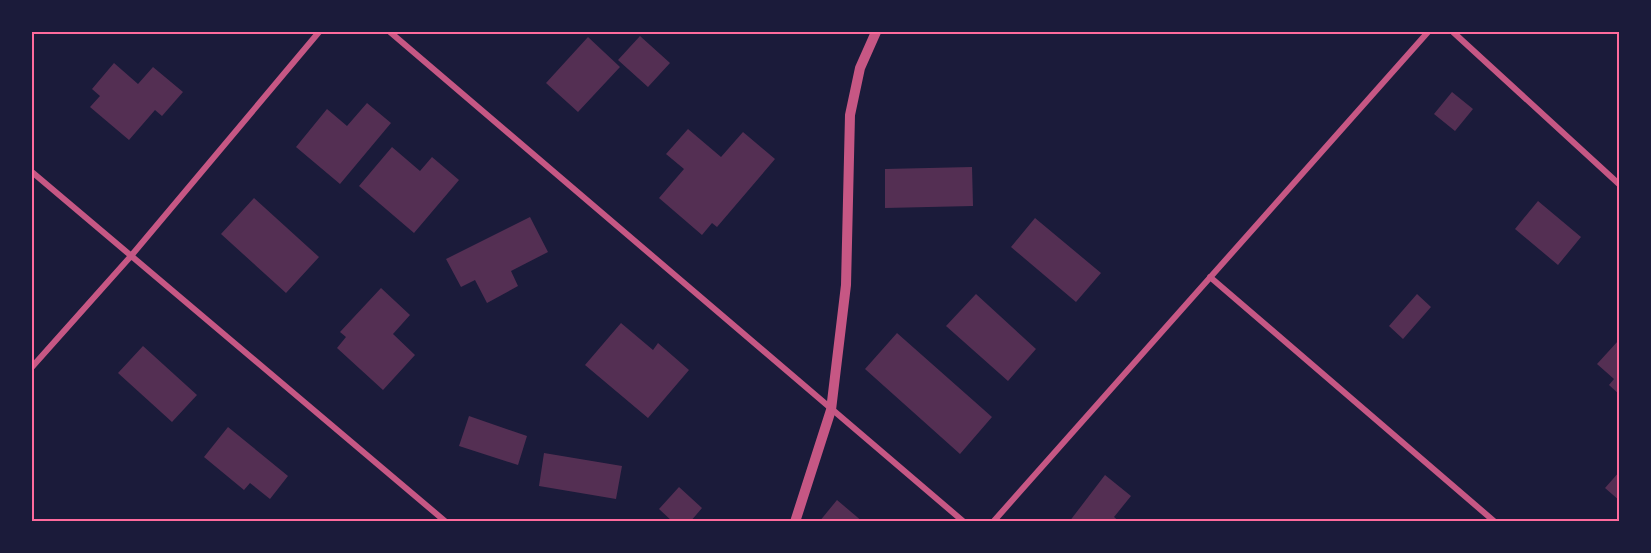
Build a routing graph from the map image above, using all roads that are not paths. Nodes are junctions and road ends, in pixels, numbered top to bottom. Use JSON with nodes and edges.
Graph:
{"nodes":[{"id":1,"x":319,"y":32,"type":"edge"},
{"id":2,"x":390,"y":32,"type":"edge"},
{"id":3,"x":876,"y":32,"type":"edge"},
{"id":4,"x":1428,"y":32,"type":"edge"},
{"id":5,"x":1453,"y":32,"type":"edge"},
{"id":6,"x":32,"y":172,"type":"edge"},
{"id":7,"x":1620,"y":185,"type":"edge"},
{"id":8,"x":131,"y":256,"type":"junction"},
{"id":9,"x":1210,"y":278,"type":"junction"},
{"id":10,"x":32,"y":367,"type":"edge"},
{"id":11,"x":831,"y":410,"type":"junction"},
{"id":12,"x":446,"y":522,"type":"edge"},
{"id":13,"x":795,"y":522,"type":"edge"},
{"id":14,"x":964,"y":522,"type":"edge"},
{"id":15,"x":993,"y":522,"type":"edge"},
{"id":16,"x":1495,"y":522,"type":"edge"}],
"edges":[{"from":1,"to":8,"type":"street"},
{"from":2,"to":11,"type":"street"},
{"from":3,"to":11,"type":"street"},
{"from":4,"to":9,"type":"street"},
{"from":5,"to":7,"type":"street"},
{"from":6,"to":8,"type":"street"},
{"from":8,"to":10,"type":"street"},
{"from":8,"to":12,"type":"street"},
{"from":9,"to":15,"type":"street"},
{"from":9,"to":16,"type":"street"},
{"from":11,"to":13,"type":"street"},
{"from":11,"to":14,"type":"street"}]}
